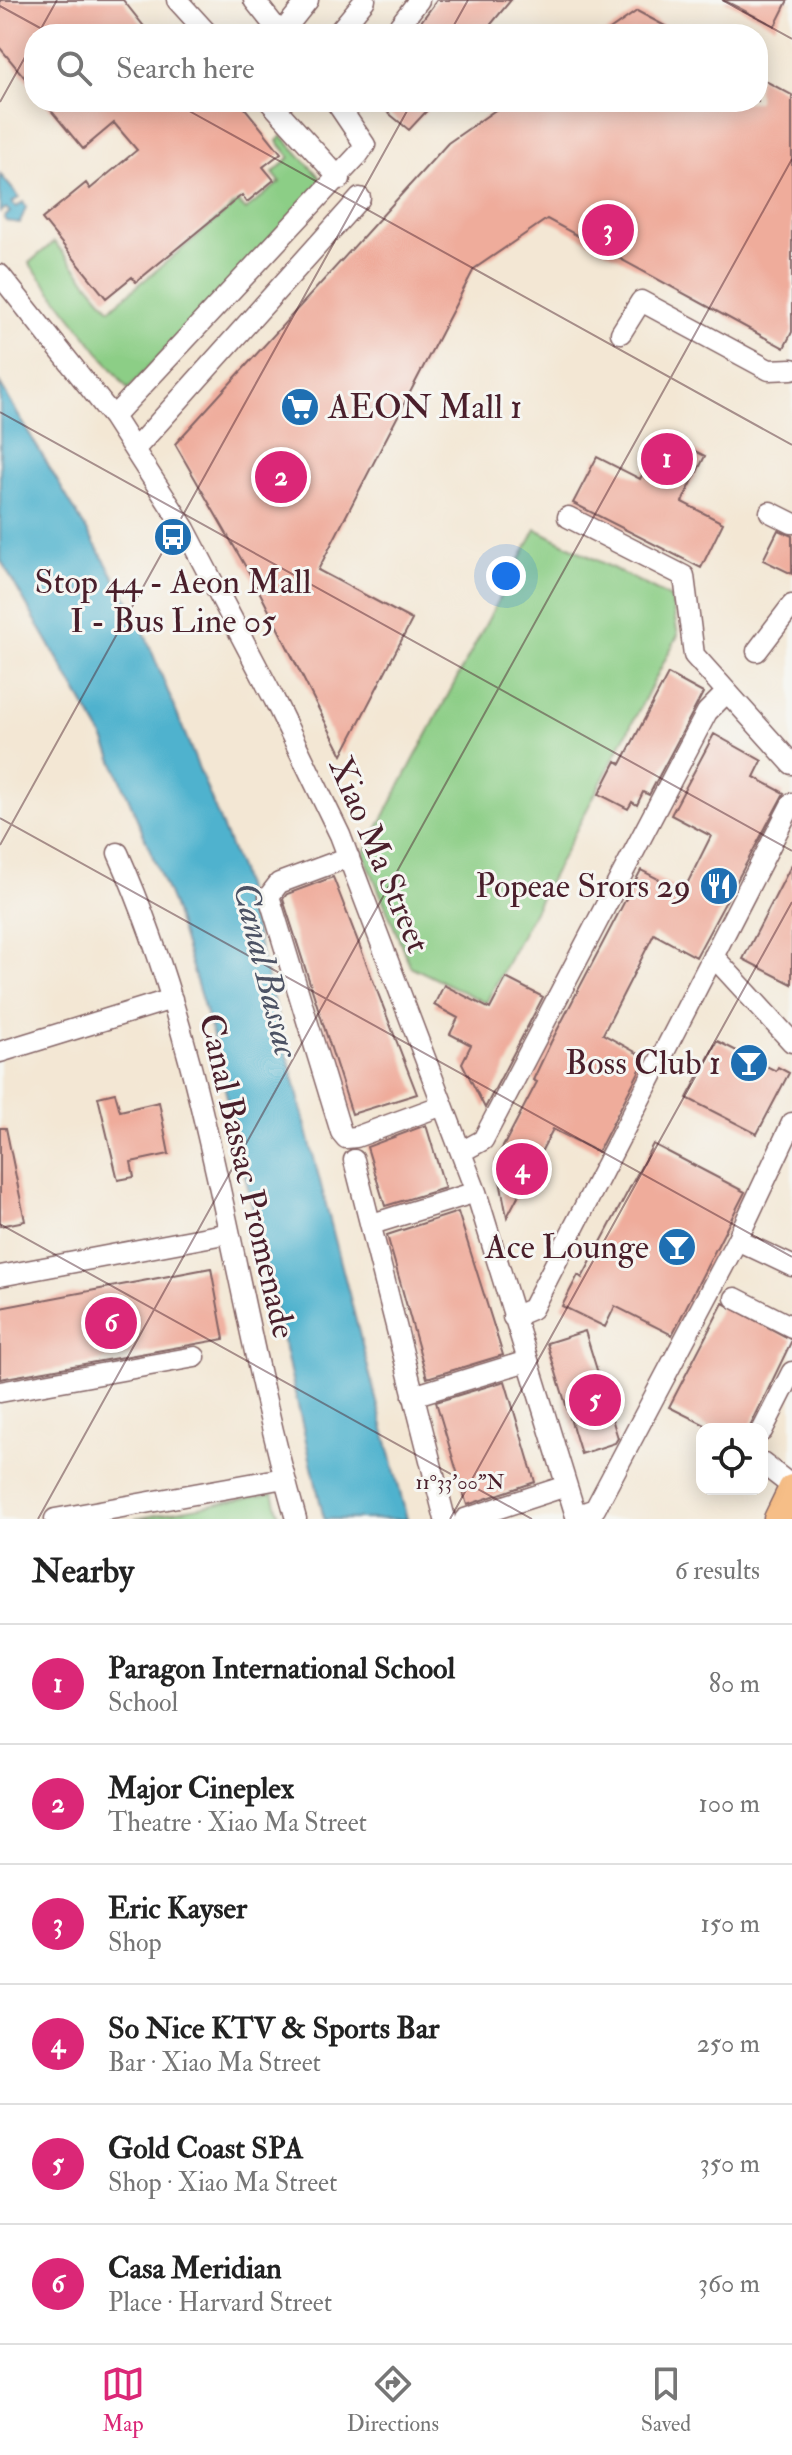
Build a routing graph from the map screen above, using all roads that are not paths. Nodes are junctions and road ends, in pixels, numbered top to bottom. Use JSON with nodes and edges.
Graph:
{"nodes":[{"id":1,"x":177,"y":0,"type":"edge"},
{"id":2,"x":254,"y":0,"type":"edge"},
{"id":3,"x":308,"y":0,"type":"edge"},
{"id":4,"x":365,"y":0,"type":"edge"},
{"id":5,"x":419,"y":0,"type":"edge"},
{"id":6,"x":199,"y":24,"type":"edge"},
{"id":7,"x":273,"y":24,"type":"edge"},
{"id":8,"x":289,"y":24,"type":"edge"},
{"id":9,"x":345,"y":24,"type":"edge"},
{"id":10,"x":401,"y":24,"type":"edge"},
{"id":11,"x":279,"y":112,"type":"edge"},
{"id":12,"x":344,"y":112,"type":"edge"},
{"id":13,"x":340,"y":179,"type":"junction"},
{"id":14,"x":360,"y":198,"type":"dead end"},
{"id":15,"x":0,"y":275,"type":"edge"},
{"id":16,"x":621,"y":333,"type":"dead end"},
{"id":17,"x":792,"y":369,"type":"edge"},
{"id":18,"x":113,"y":417,"type":"junction"},
{"id":19,"x":135,"y":449,"type":"junction"},
{"id":20,"x":770,"y":512,"type":"dead end"},
{"id":21,"x":568,"y":517,"type":"dead end"},
{"id":22,"x":792,"y":523,"type":"edge"},
{"id":23,"x":792,"y":605,"type":"edge"},
{"id":24,"x":757,"y":651,"type":"dead end"},
{"id":25,"x":726,"y":693,"type":"junction"},
{"id":26,"x":792,"y":764,"type":"edge"},
{"id":27,"x":792,"y":803,"type":"edge"},
{"id":28,"x":118,"y":853,"type":"dead end"},
{"id":29,"x":349,"y":857,"type":"junction"},
{"id":30,"x":713,"y":956,"type":"junction"},
{"id":31,"x":172,"y":999,"type":"junction"},
{"id":32,"x":792,"y":1042,"type":"edge"},
{"id":33,"x":0,"y":1052,"type":"edge"},
{"id":34,"x":443,"y":1105,"type":"junction"},
{"id":35,"x":792,"y":1123,"type":"edge"},
{"id":36,"x":461,"y":1152,"type":"junction"},
{"id":37,"x":354,"y":1160,"type":"dead end"},
{"id":38,"x":476,"y":1192,"type":"junction"},
{"id":39,"x":372,"y":1224,"type":"junction"},
{"id":40,"x":229,"y":1233,"type":"junction"},
{"id":41,"x":737,"y":1240,"type":"junction"},
{"id":42,"x":792,"y":1266,"type":"edge"},
{"id":43,"x":0,"y":1276,"type":"edge"},
{"id":44,"x":735,"y":1298,"type":"dead end"},
{"id":45,"x":513,"y":1317,"type":"junction"},
{"id":46,"x":792,"y":1327,"type":"edge"},
{"id":47,"x":195,"y":1357,"type":"dead end"},
{"id":48,"x":527,"y":1361,"type":"junction"},
{"id":49,"x":792,"y":1372,"type":"edge"},
{"id":50,"x":0,"y":1392,"type":"edge"},
{"id":51,"x":413,"y":1396,"type":"junction"},
{"id":52,"x":766,"y":1423,"type":"edge"},
{"id":53,"x":768,"y":1468,"type":"edge"},
{"id":54,"x":284,"y":1478,"type":"junction"},
{"id":55,"x":566,"y":1486,"type":"junction"},
{"id":56,"x":792,"y":1487,"type":"edge"},
{"id":57,"x":576,"y":1517,"type":"edge"},
{"id":58,"x":55,"y":1519,"type":"edge"},
{"id":59,"x":296,"y":1519,"type":"edge"},
{"id":60,"x":445,"y":1519,"type":"edge"},
{"id":61,"x":465,"y":1519,"type":"edge"},
{"id":62,"x":777,"y":1519,"type":"edge"}],
"edges":[{"from":1,"to":6,"type":"street"},
{"from":2,"to":7,"type":"street"},
{"from":3,"to":8,"type":"street"},
{"from":4,"to":9,"type":"street"},
{"from":5,"to":10,"type":"street"},
{"from":11,"to":13,"type":"street"},
{"from":12,"to":13,"type":"street"},
{"from":13,"to":18,"type":"street"},
{"from":14,"to":19,"type":"street"},
{"from":15,"to":18,"type":"street","name":"Xiao Ma Street"},
{"from":16,"to":17,"type":"street"},
{"from":18,"to":19,"type":"street","name":"Xiao Ma Street"},
{"from":19,"to":29,"type":"street","name":"Xiao Ma Street"},
{"from":20,"to":22,"type":"street"},
{"from":21,"to":25,"type":"street"},
{"from":23,"to":24,"type":"street"},
{"from":25,"to":26,"type":"street"},
{"from":25,"to":36,"type":"street"},
{"from":27,"to":30,"type":"street"},
{"from":28,"to":31,"type":"street","name":"Canal Bassac Promenade"},
{"from":29,"to":34,"type":"street","name":"Xiao Ma Street"},
{"from":29,"to":34,"type":"street"},
{"from":30,"to":32,"type":"street"},
{"from":30,"to":45,"type":"street"},
{"from":31,"to":33,"type":"street"},
{"from":31,"to":40,"type":"street","name":"Canal Bassac Promenade"},
{"from":34,"to":36,"type":"street","name":"Xiao Ma Street"},
{"from":35,"to":41,"type":"street"},
{"from":36,"to":38,"type":"street","name":"Xiao Ma Street"},
{"from":37,"to":39,"type":"street"},
{"from":38,"to":39,"type":"street"},
{"from":38,"to":45,"type":"street","name":"Xiao Ma Street"},
{"from":39,"to":51,"type":"street"},
{"from":40,"to":43,"type":"street"},
{"from":40,"to":54,"type":"street","name":"Canal Bassac Promenade"},
{"from":41,"to":42,"type":"street"},
{"from":41,"to":57,"type":"street"},
{"from":44,"to":46,"type":"street"},
{"from":45,"to":48,"type":"street","name":"Xiao Ma Street"},
{"from":47,"to":50,"type":"street"},
{"from":48,"to":51,"type":"street"},
{"from":48,"to":55,"type":"street","name":"Xiao Ma Street"},
{"from":49,"to":52,"type":"street"},
{"from":51,"to":60,"type":"street"},
{"from":53,"to":56,"type":"street"},
{"from":54,"to":58,"type":"street"},
{"from":54,"to":59,"type":"street","name":"Canal Bassac Promenade"},
{"from":55,"to":57,"type":"street","name":"Xiao Ma Street"},
{"from":55,"to":61,"type":"street"},
{"from":56,"to":62,"type":"main road"}]}
